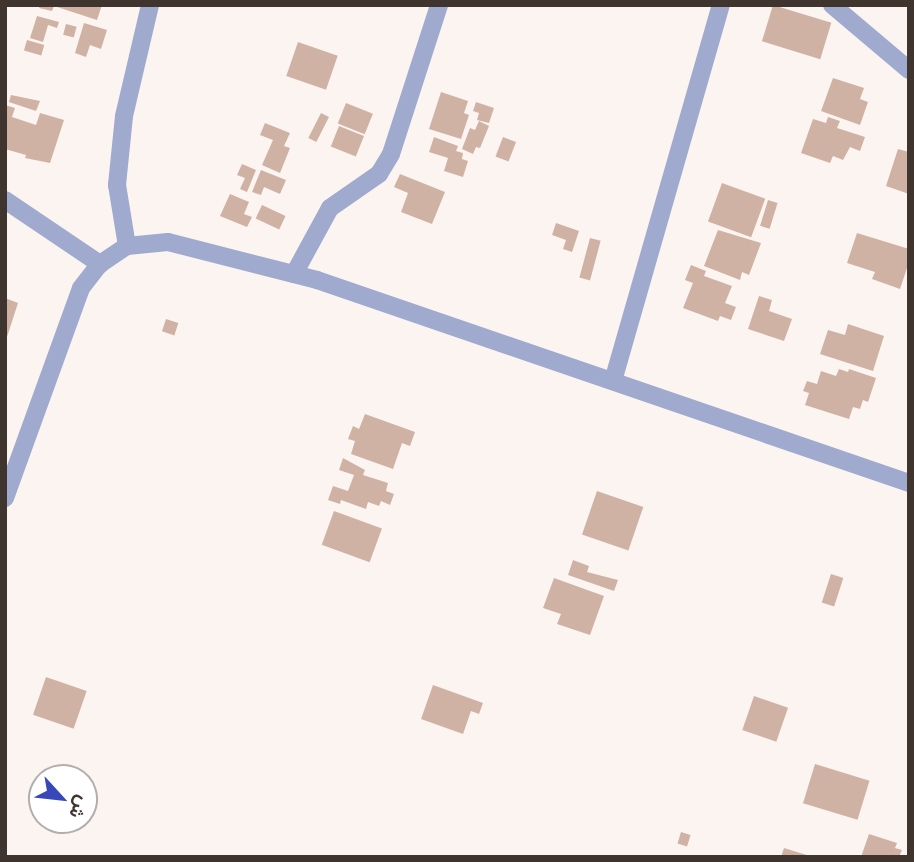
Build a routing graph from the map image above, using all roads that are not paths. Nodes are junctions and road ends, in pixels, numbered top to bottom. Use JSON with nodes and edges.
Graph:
{"nodes":[{"id":1,"x":150,"y":5,"type":"edge"},
{"id":2,"x":439,"y":5,"type":"edge"},
{"id":3,"x":721,"y":5,"type":"edge"},
{"id":4,"x":832,"y":5,"type":"edge"},
{"id":5,"x":909,"y":70,"type":"edge"},
{"id":6,"x":5,"y":200,"type":"edge"},
{"id":7,"x":127,"y":246,"type":"junction"},
{"id":8,"x":100,"y":264,"type":"junction"},
{"id":9,"x":294,"y":274,"type":"junction"},
{"id":10,"x":613,"y":381,"type":"junction"},
{"id":11,"x":908,"y":482,"type":"edge"},
{"id":12,"x":5,"y":498,"type":"edge"}],
"edges":[{"from":1,"to":7,"type":"street"},
{"from":2,"to":9,"type":"street"},
{"from":3,"to":10,"type":"street"},
{"from":4,"to":5,"type":"street"},
{"from":6,"to":8,"type":"street"},
{"from":7,"to":8,"type":"street"},
{"from":7,"to":9,"type":"street"},
{"from":8,"to":12,"type":"street"},
{"from":9,"to":10,"type":"street"},
{"from":10,"to":11,"type":"street"}]}
